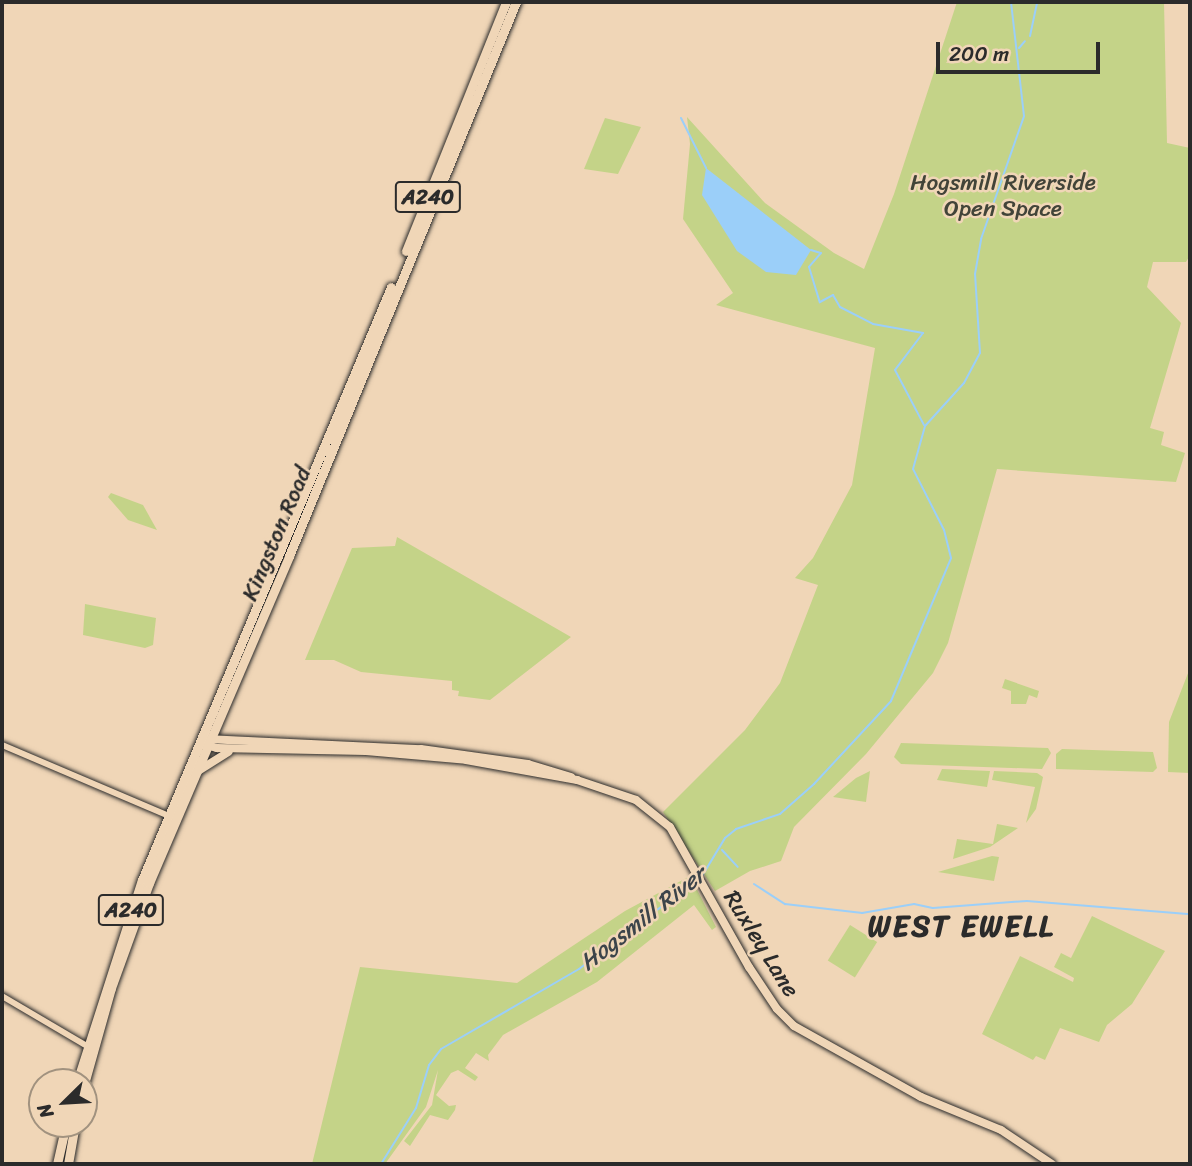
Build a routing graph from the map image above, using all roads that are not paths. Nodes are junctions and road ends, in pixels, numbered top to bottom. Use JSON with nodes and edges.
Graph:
{"nodes":[{"id":1,"x":506,"y":2,"type":"edge"},
{"id":2,"x":516,"y":2,"type":"edge"},
{"id":3,"x":203,"y":741,"type":"junction"},
{"id":4,"x":2,"y":746,"type":"edge"},
{"id":5,"x":238,"y":749,"type":"junction"},
{"id":6,"x":194,"y":774,"type":"junction"},
{"id":7,"x":576,"y":780,"type":"junction"},
{"id":8,"x":169,"y":816,"type":"junction"},
{"id":9,"x":2,"y":996,"type":"edge"},
{"id":10,"x":87,"y":1046,"type":"junction"},
{"id":11,"x":81,"y":1068,"type":"edge"},
{"id":12,"x":89,"y":1068,"type":"edge"},
{"id":13,"x":63,"y":1138,"type":"edge"},
{"id":14,"x":73,"y":1138,"type":"edge"},
{"id":15,"x":57,"y":1164,"type":"edge"},
{"id":16,"x":68,"y":1164,"type":"edge"},
{"id":17,"x":1052,"y":1164,"type":"edge"}],
"edges":[{"from":1,"to":3,"type":"highway","name":"Kingston Road","number":"A240"},
{"from":2,"to":3,"type":"highway","name":"Kingston Road","number":"A240"},
{"from":3,"to":5,"type":"main road","name":"Ruxley Lane"},
{"from":3,"to":6,"type":"highway","name":"Kingston Road","number":"A240"},
{"from":3,"to":7,"type":"main road","name":"Ruxley Lane"},
{"from":3,"to":8,"type":"highway","name":"Kingston Road","number":"A240"},
{"from":4,"to":8,"type":"street"},
{"from":5,"to":6,"type":"main road"},
{"from":5,"to":7,"type":"main road","name":"Ruxley Lane"},
{"from":6,"to":12,"type":"highway","name":"Kingston Road","number":"A240"},
{"from":7,"to":17,"type":"main road","name":"Ruxley Lane"},
{"from":8,"to":10,"type":"highway","name":"Kingston Road","number":"A240"},
{"from":9,"to":10,"type":"street"},
{"from":10,"to":11,"type":"highway","name":"Kingston Road","number":"A240"},
{"from":13,"to":15,"type":"highway"},
{"from":14,"to":16,"type":"highway"}]}
